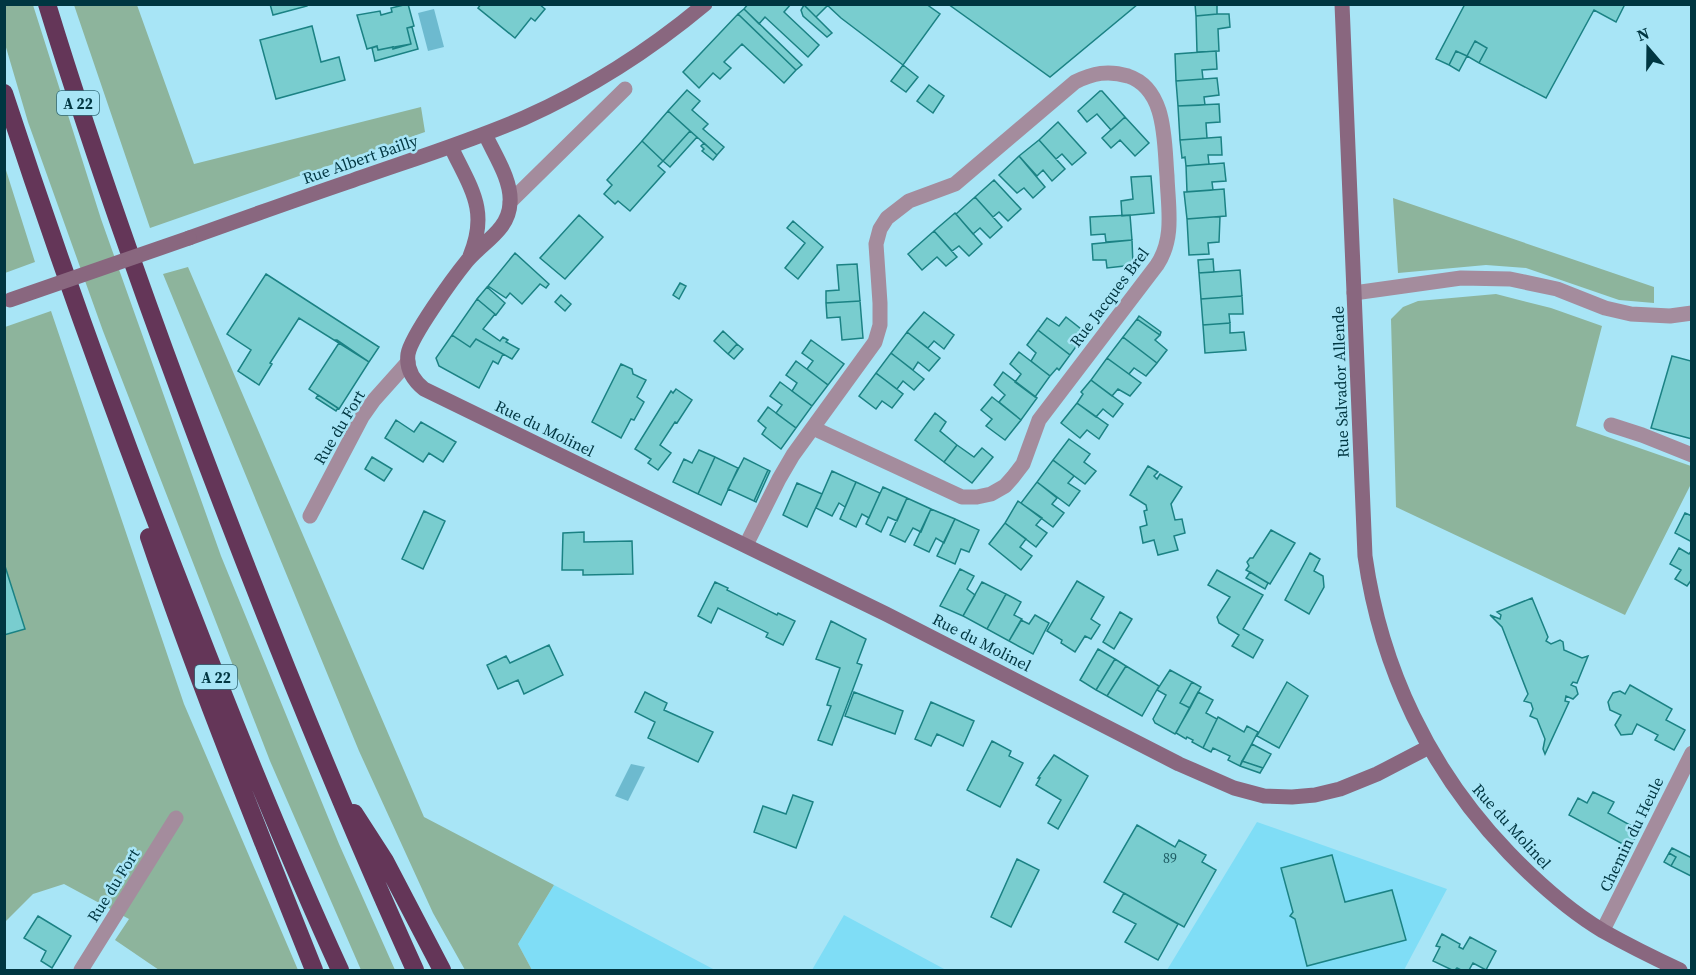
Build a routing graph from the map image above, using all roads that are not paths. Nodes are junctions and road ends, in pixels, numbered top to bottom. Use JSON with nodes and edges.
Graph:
{"nodes":[{"id":1,"x":47,"y":4,"type":"edge"},
{"id":2,"x":705,"y":4,"type":"edge"},
{"id":3,"x":1342,"y":4,"type":"edge"},
{"id":4,"x":625,"y":89,"type":"dead end"},
{"id":5,"x":4,"y":93,"type":"edge"},
{"id":6,"x":485,"y":134,"type":"junction"},
{"id":7,"x":452,"y":147,"type":"junction"},
{"id":8,"x":510,"y":201,"type":"junction"},
{"id":9,"x":469,"y":259,"type":"junction"},
{"id":10,"x":1354,"y":292,"type":"junction"},
{"id":11,"x":7,"y":301,"type":"edge"},
{"id":12,"x":1692,"y":313,"type":"edge"},
{"id":13,"x":408,"y":362,"type":"junction"},
{"id":14,"x":103,"y":380,"type":"junction"},
{"id":15,"x":1611,"y":425,"type":"dead end"},
{"id":16,"x":813,"y":428,"type":"junction"},
{"id":17,"x":1692,"y":455,"type":"edge"},
{"id":18,"x":310,"y":516,"type":"dead end"},
{"id":19,"x":746,"y":545,"type":"junction"},
{"id":20,"x":1429,"y":747,"type":"junction"},
{"id":21,"x":1692,"y":753,"type":"edge"},
{"id":22,"x":332,"y":783,"type":"junction"},
{"id":23,"x":176,"y":818,"type":"dead end"},
{"id":24,"x":1603,"y":930,"type":"junction"},
{"id":25,"x":81,"y":970,"type":"edge"},
{"id":26,"x":314,"y":970,"type":"edge"},
{"id":27,"x":340,"y":970,"type":"edge"},
{"id":28,"x":415,"y":970,"type":"edge"},
{"id":29,"x":442,"y":970,"type":"edge"},
{"id":30,"x":1680,"y":970,"type":"edge"}],
"edges":[{"from":1,"to":22,"type":"highway","number":"A 22"},
{"from":2,"to":6,"type":"main road","name":"Rue Albert Bailly"},
{"from":3,"to":10,"type":"main road","name":"Rue Salvador Allende"},
{"from":4,"to":8,"type":"street"},
{"from":5,"to":14,"type":"highway","number":"A 22"},
{"from":6,"to":7,"type":"main road","name":"Rue Albert Bailly"},
{"from":6,"to":8,"type":"main road"},
{"from":7,"to":9,"type":"main road"},
{"from":7,"to":11,"type":"main road","name":"Rue Albert Bailly","bridge":true},
{"from":8,"to":9,"type":"main road"},
{"from":9,"to":13,"type":"main road"},
{"from":10,"to":12,"type":"street"},
{"from":10,"to":20,"type":"main road","name":"Rue Salvador Allende"},
{"from":13,"to":18,"type":"street","name":"Rue du Fort"},
{"from":13,"to":19,"type":"main road","name":"Rue du Molinel"},
{"from":14,"to":26,"type":"highway"},
{"from":14,"to":27,"type":"highway","number":"A 22"},
{"from":15,"to":17,"type":"street"},
{"from":16,"to":16,"type":"street","name":"Rue Jacques Brel"},
{"from":16,"to":19,"type":"street","name":"Rue Jacques Brel"},
{"from":19,"to":20,"type":"main road","name":"Rue du Molinel"},
{"from":20,"to":24,"type":"main road","name":"Rue du Molinel"},
{"from":21,"to":24,"type":"street","name":"Chemin du Heule"},
{"from":22,"to":28,"type":"highway","number":"A 22"},
{"from":22,"to":29,"type":"highway"},
{"from":23,"to":25,"type":"street","name":"Rue du Fort"},
{"from":24,"to":30,"type":"main road","name":"Rue du Molinel"}]}
